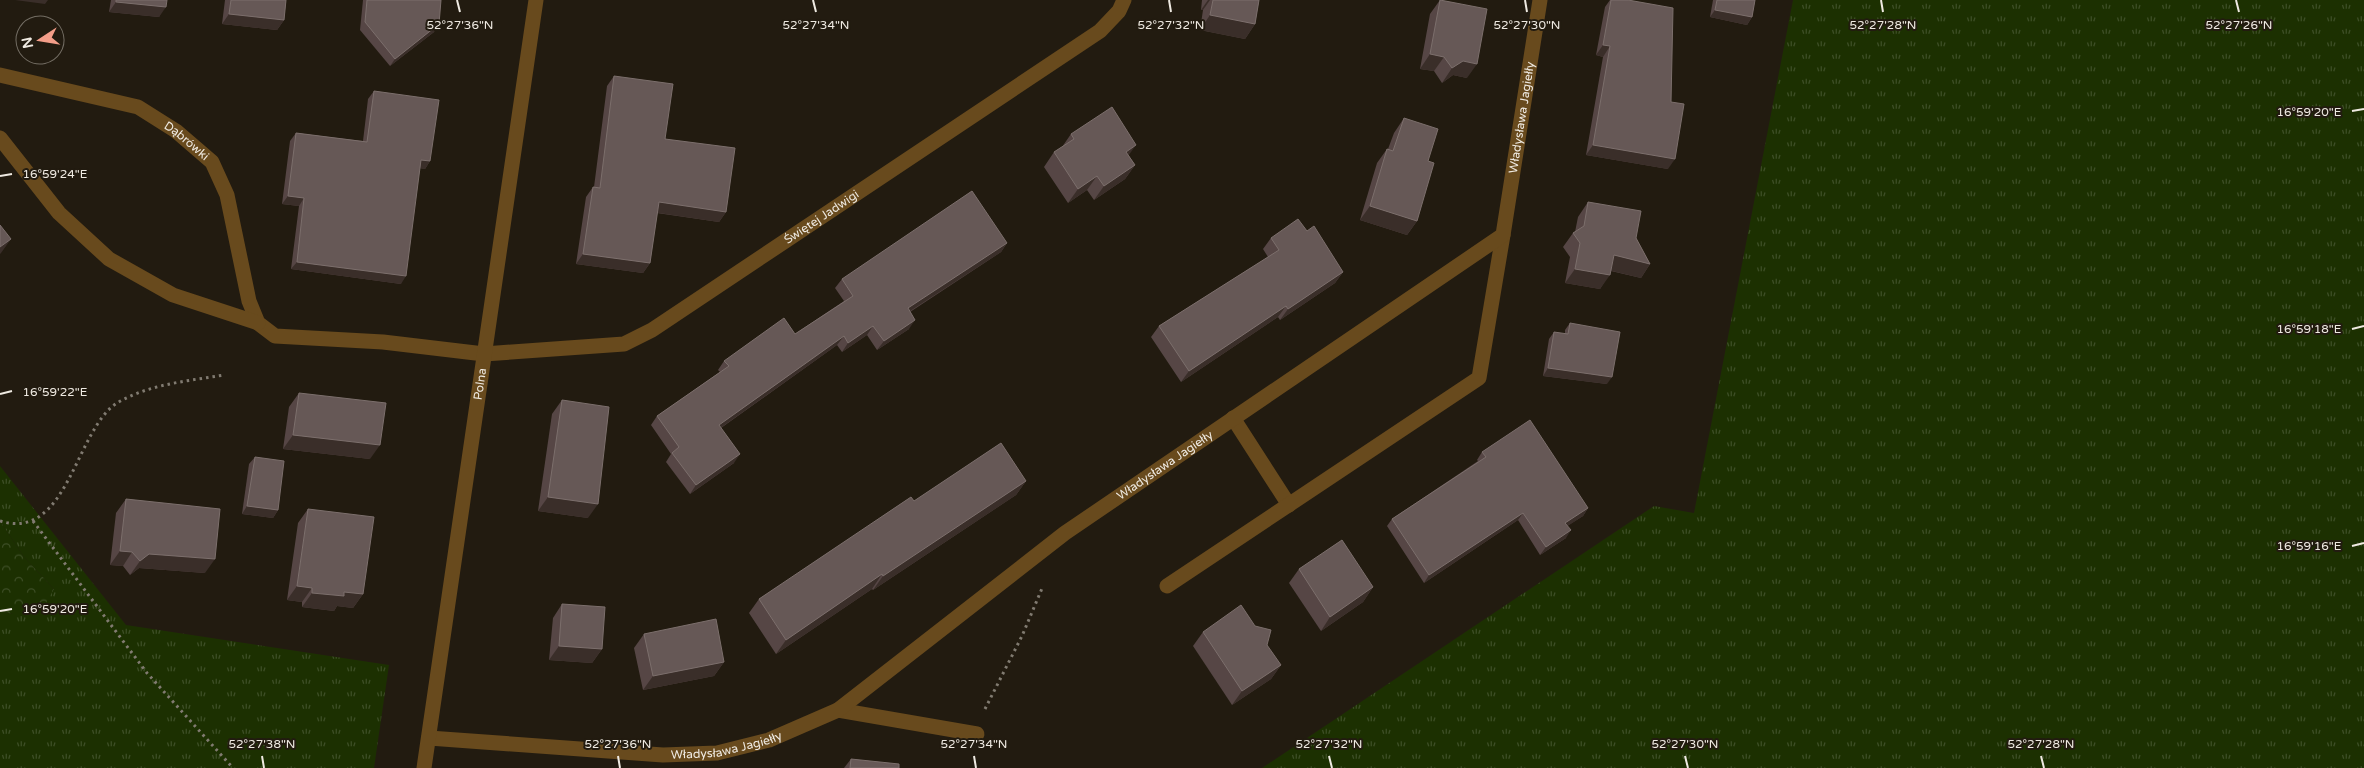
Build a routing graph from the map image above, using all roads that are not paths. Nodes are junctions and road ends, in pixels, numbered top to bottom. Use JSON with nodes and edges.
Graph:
{"nodes":[{"id":1,"x":536,"y":0,"type":"edge"},
{"id":2,"x":1124,"y":0,"type":"edge"},
{"id":3,"x":1540,"y":0,"type":"edge"},
{"id":4,"x":0,"y":74,"type":"edge"},
{"id":5,"x":0,"y":138,"type":"edge"},
{"id":6,"x":1503,"y":235,"type":"junction"},
{"id":7,"x":258,"y":323,"type":"junction"},
{"id":8,"x":484,"y":354,"type":"junction"},
{"id":9,"x":1233,"y":418,"type":"junction"},
{"id":10,"x":1290,"y":505,"type":"junction"},
{"id":11,"x":1167,"y":586,"type":"dead end"},
{"id":12,"x":838,"y":710,"type":"junction"},
{"id":13,"x":977,"y":734,"type":"road end"},
{"id":14,"x":429,"y":738,"type":"junction"},
{"id":15,"x":424,"y":768,"type":"edge"}],
"edges":[{"from":1,"to":8,"type":"street","name":"Polna"},
{"from":2,"to":8,"type":"street","name":"Świętej Jadwigi"},
{"from":3,"to":6,"type":"street","name":"Władysława Jagiełły"},
{"from":4,"to":7,"type":"street","name":"Dąbrówki"},
{"from":5,"to":7,"type":"street"},
{"from":6,"to":9,"type":"street","name":"Władysława Jagiełły"},
{"from":6,"to":10,"type":"street","name":"Władysława Jagiełły"},
{"from":7,"to":8,"type":"street"},
{"from":8,"to":14,"type":"street","name":"Polna"},
{"from":9,"to":10,"type":"street"},
{"from":9,"to":12,"type":"street","name":"Władysława Jagiełły"},
{"from":10,"to":11,"type":"street","name":"Władysława Jagiełły"},
{"from":12,"to":13,"type":"street"},
{"from":12,"to":14,"type":"street","name":"Władysława Jagiełły"},
{"from":14,"to":15,"type":"street","name":"Polna"}]}
